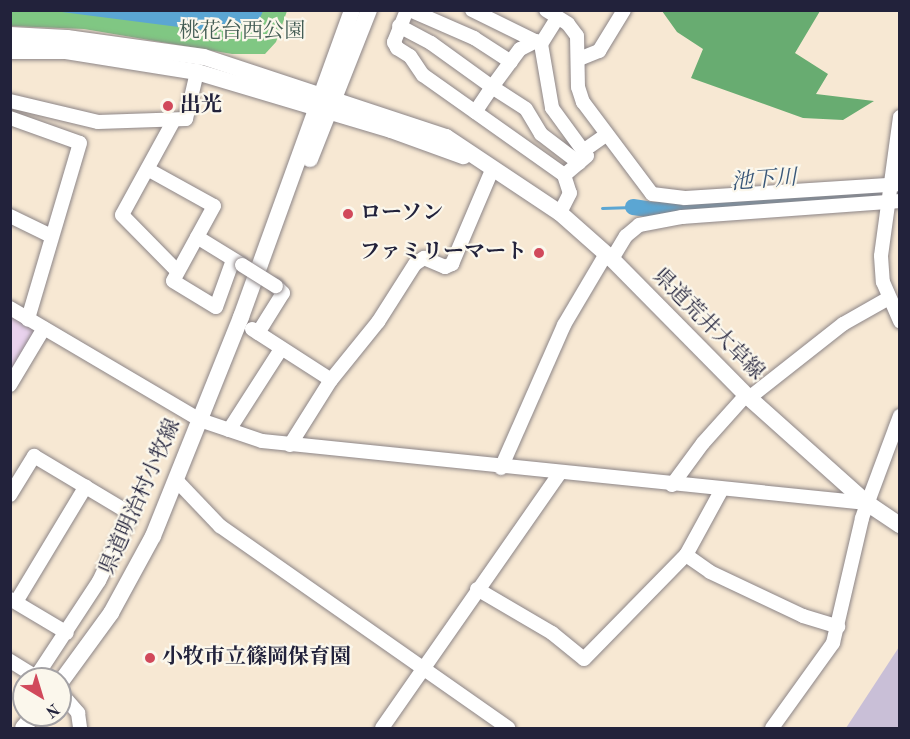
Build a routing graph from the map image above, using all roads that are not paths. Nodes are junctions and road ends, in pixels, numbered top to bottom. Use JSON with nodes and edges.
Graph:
{"nodes":[{"id":1,"x":352,"y":10,"type":"edge"},
{"id":2,"x":369,"y":10,"type":"edge"},
{"id":3,"x":409,"y":10,"type":"edge"},
{"id":4,"x":472,"y":10,"type":"edge"},
{"id":5,"x":624,"y":10,"type":"edge"},
{"id":6,"x":552,"y":14,"type":"edge"},
{"id":7,"x":399,"y":26,"type":"junction"},
{"id":8,"x":10,"y":35,"type":"edge"},
{"id":9,"x":538,"y":42,"type":"junction"},
{"id":10,"x":10,"y":51,"type":"edge"},
{"id":11,"x":579,"y":59,"type":"junction"},
{"id":12,"x":511,"y":62,"type":"junction"},
{"id":13,"x":198,"y":72,"type":"junction"},
{"id":14,"x":492,"y":87,"type":"junction"},
{"id":15,"x":327,"y":103,"type":"junction"},
{"id":16,"x":12,"y":108,"type":"edge"},
{"id":17,"x":474,"y":112,"type":"junction"},
{"id":18,"x":900,"y":117,"type":"edge"},
{"id":19,"x":174,"y":120,"type":"junction"},
{"id":20,"x":607,"y":134,"type":"junction"},
{"id":21,"x":581,"y":157,"type":"junction"},
{"id":22,"x":488,"y":165,"type":"junction"},
{"id":23,"x":148,"y":170,"type":"junction"},
{"id":24,"x":564,"y":175,"type":"junction"},
{"id":25,"x":895,"y":184,"type":"edge"},
{"id":26,"x":895,"y":202,"type":"edge"},
{"id":27,"x":560,"y":213,"type":"junction"},
{"id":28,"x":10,"y":216,"type":"edge"},
{"id":29,"x":51,"y":236,"type":"junction"},
{"id":30,"x":197,"y":237,"type":"junction"},
{"id":31,"x":609,"y":256,"type":"junction"},
{"id":32,"x":238,"y":262,"type":"junction"},
{"id":33,"x":177,"y":271,"type":"junction"},
{"id":34,"x":887,"y":299,"type":"junction"},
{"id":35,"x":10,"y":308,"type":"edge"},
{"id":36,"x":28,"y":319,"type":"junction"},
{"id":37,"x":900,"y":321,"type":"edge"},
{"id":38,"x":250,"y":326,"type":"junction"},
{"id":39,"x":44,"y":328,"type":"junction"},
{"id":40,"x":281,"y":349,"type":"junction"},
{"id":41,"x":331,"y":380,"type":"junction"},
{"id":42,"x":10,"y":385,"type":"edge"},
{"id":43,"x":747,"y":396,"type":"junction"},
{"id":44,"x":900,"y":416,"type":"edge"},
{"id":45,"x":200,"y":420,"type":"junction"},
{"id":46,"x":229,"y":430,"type":"junction"},
{"id":47,"x":290,"y":445,"type":"junction"},
{"id":48,"x":501,"y":468,"type":"junction"},
{"id":49,"x":559,"y":474,"type":"junction"},
{"id":50,"x":176,"y":480,"type":"junction"},
{"id":51,"x":672,"y":485,"type":"junction"},
{"id":52,"x":86,"y":486,"type":"junction"},
{"id":53,"x":721,"y":491,"type":"junction"},
{"id":54,"x":10,"y":495,"type":"edge"},
{"id":55,"x":867,"y":504,"type":"junction"},
{"id":56,"x":900,"y":525,"type":"edge"},
{"id":57,"x":686,"y":555,"type":"junction"},
{"id":58,"x":477,"y":589,"type":"junction"},
{"id":59,"x":13,"y":601,"type":"edge"},
{"id":60,"x":838,"y":627,"type":"junction"},
{"id":61,"x":67,"y":633,"type":"junction"},
{"id":62,"x":10,"y":662,"type":"edge"},
{"id":63,"x":71,"y":667,"type":"edge"},
{"id":64,"x":423,"y":668,"type":"junction"},
{"id":65,"x":72,"y":706,"type":"edge"},
{"id":66,"x":80,"y":729,"type":"edge"},
{"id":67,"x":382,"y":729,"type":"edge"},
{"id":68,"x":508,"y":729,"type":"edge"},
{"id":69,"x":772,"y":729,"type":"edge"}],
"edges":[{"from":1,"to":15,"type":"main road","name":"県道明治村小牧線"},
{"from":2,"to":15,"type":"main road","name":"県道明治村小牧線"},
{"from":3,"to":7,"type":"street"},
{"from":3,"to":12,"type":"street"},
{"from":4,"to":9,"type":"street"},
{"from":5,"to":11,"type":"street"},
{"from":6,"to":9,"type":"street"},
{"from":6,"to":11,"type":"street"},
{"from":7,"to":14,"type":"street"},
{"from":7,"to":17,"type":"street"},
{"from":8,"to":15,"type":"main road","name":"県道荒井大草線"},
{"from":9,"to":12,"type":"street"},
{"from":9,"to":21,"type":"street"},
{"from":10,"to":13,"type":"main road","name":"県道荒井大草線"},
{"from":11,"to":20,"type":"street"},
{"from":12,"to":14,"type":"street"},
{"from":13,"to":15,"type":"main road","name":"県道荒井大草線"},
{"from":13,"to":19,"type":"street"},
{"from":14,"to":17,"type":"street"},
{"from":14,"to":21,"type":"street"},
{"from":15,"to":22,"type":"main road","name":"県道荒井大草線"},
{"from":15,"to":38,"type":"main road","name":"県道明治村小牧線"},
{"from":16,"to":19,"type":"street"},
{"from":16,"to":29,"type":"street"},
{"from":17,"to":24,"type":"street"},
{"from":18,"to":25,"type":"street"},
{"from":19,"to":23,"type":"street"},
{"from":20,"to":21,"type":"street"},
{"from":20,"to":25,"type":"street"},
{"from":21,"to":24,"type":"street"},
{"from":22,"to":27,"type":"main road","name":"県道荒井大草線"},
{"from":22,"to":41,"type":"street"},
{"from":23,"to":30,"type":"street"},
{"from":23,"to":33,"type":"street"},
{"from":24,"to":27,"type":"street"},
{"from":25,"to":26,"type":"street"},
{"from":26,"to":31,"type":"street"},
{"from":26,"to":34,"type":"street"},
{"from":27,"to":31,"type":"main road","name":"県道荒井大草線"},
{"from":28,"to":29,"type":"street"},
{"from":29,"to":36,"type":"street"},
{"from":30,"to":32,"type":"street"},
{"from":30,"to":33,"type":"street"},
{"from":31,"to":43,"type":"main road","name":"県道荒井大草線"},
{"from":31,"to":48,"type":"street"},
{"from":32,"to":33,"type":"street"},
{"from":32,"to":38,"type":"street","bridge":true},
{"from":34,"to":37,"type":"street"},
{"from":34,"to":43,"type":"street"},
{"from":35,"to":36,"type":"street"},
{"from":36,"to":39,"type":"street"},
{"from":38,"to":40,"type":"street"},
{"from":38,"to":45,"type":"main road","name":"県道明治村小牧線"},
{"from":39,"to":42,"type":"street"},
{"from":39,"to":45,"type":"street"},
{"from":40,"to":41,"type":"street"},
{"from":40,"to":46,"type":"street"},
{"from":41,"to":47,"type":"street"},
{"from":43,"to":51,"type":"street"},
{"from":43,"to":55,"type":"main road","name":"県道荒井大草線"},
{"from":44,"to":55,"type":"street"},
{"from":45,"to":46,"type":"street"},
{"from":45,"to":50,"type":"main road","name":"県道明治村小牧線"},
{"from":46,"to":47,"type":"street"},
{"from":47,"to":48,"type":"street"},
{"from":48,"to":49,"type":"street"},
{"from":49,"to":51,"type":"street"},
{"from":49,"to":58,"type":"street"},
{"from":50,"to":63,"type":"main road","name":"県道明治村小牧線"},
{"from":50,"to":64,"type":"street"},
{"from":51,"to":53,"type":"street"},
{"from":52,"to":54,"type":"street"},
{"from":52,"to":59,"type":"street"},
{"from":52,"to":61,"type":"street"},
{"from":53,"to":55,"type":"street"},
{"from":53,"to":57,"type":"street"},
{"from":55,"to":56,"type":"main road","name":"県道荒井大草線"},
{"from":55,"to":60,"type":"street"},
{"from":57,"to":58,"type":"street"},
{"from":57,"to":60,"type":"street"},
{"from":58,"to":64,"type":"street"},
{"from":59,"to":61,"type":"street"},
{"from":60,"to":69,"type":"street"},
{"from":61,"to":62,"type":"street"},
{"from":64,"to":67,"type":"street"},
{"from":64,"to":68,"type":"street"},
{"from":65,"to":66,"type":"street"}]}
